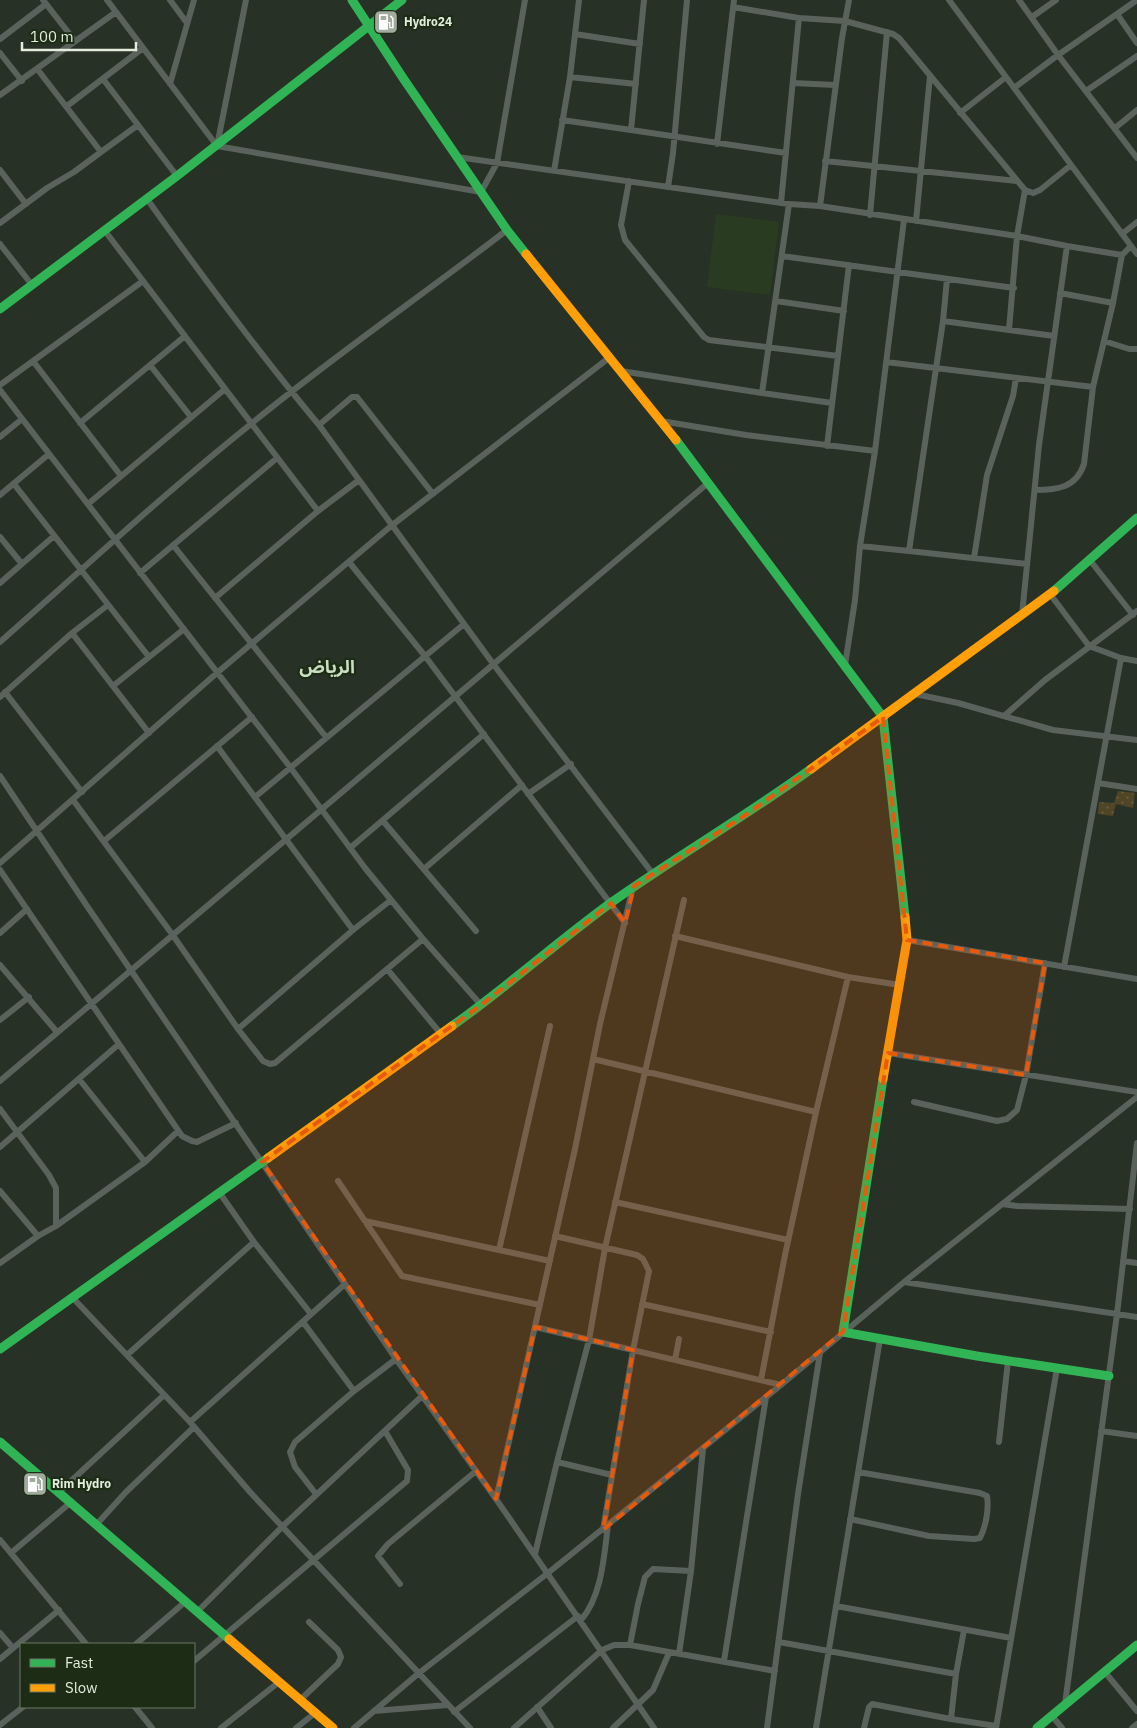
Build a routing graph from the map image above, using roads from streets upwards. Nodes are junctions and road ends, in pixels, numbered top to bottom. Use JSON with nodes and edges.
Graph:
{"nodes":[{"id":1,"x":107,"y":0,"type":"edge"},
{"id":2,"x":170,"y":0,"type":"edge"},
{"id":3,"x":194,"y":0,"type":"edge"},
{"id":4,"x":246,"y":0,"type":"edge"},
{"id":5,"x":352,"y":0,"type":"edge"},
{"id":6,"x":402,"y":0,"type":"edge"},
{"id":7,"x":525,"y":0,"type":"edge"},
{"id":8,"x":579,"y":0,"type":"edge"},
{"id":9,"x":644,"y":0,"type":"edge"},
{"id":10,"x":687,"y":0,"type":"edge"},
{"id":11,"x":849,"y":0,"type":"edge"},
{"id":12,"x":948,"y":0,"type":"edge"},
{"id":13,"x":1019,"y":0,"type":"edge"},
{"id":14,"x":1056,"y":0,"type":"edge"},
{"id":15,"x":1137,"y":0,"type":"edge"},
{"id":16,"x":45,"y":2,"type":"edge"},
{"id":17,"x":734,"y":4,"type":"edge"},
{"id":18,"x":116,"y":12,"type":"junction"},
{"id":19,"x":1117,"y":14,"type":"junction"},
{"id":20,"x":799,"y":18,"type":"junction"},
{"id":21,"x":1032,"y":18,"type":"junction"},
{"id":22,"x":844,"y":21,"type":"junction"},
{"id":23,"x":187,"y":23,"type":"junction"},
{"id":24,"x":369,"y":26,"type":"junction"},
{"id":25,"x":887,"y":32,"type":"junction"},
{"id":26,"x":575,"y":34,"type":"junction"},
{"id":27,"x":0,"y":39,"type":"edge"},
{"id":28,"x":75,"y":41,"type":"junction"},
{"id":29,"x":1137,"y":43,"type":"edge"},
{"id":30,"x":640,"y":44,"type":"junction"},
{"id":31,"x":143,"y":48,"type":"junction"},
{"id":32,"x":0,"y":53,"type":"edge"},
{"id":33,"x":1058,"y":55,"type":"junction"},
{"id":34,"x":1137,"y":56,"type":"edge"},
{"id":35,"x":38,"y":70,"type":"junction"},
{"id":36,"x":930,"y":76,"type":"junction"},
{"id":37,"x":570,"y":77,"type":"junction"},
{"id":38,"x":1006,"y":77,"type":"junction"},
{"id":39,"x":103,"y":79,"type":"junction"},
{"id":40,"x":22,"y":81,"type":"junction"},
{"id":41,"x":793,"y":83,"type":"junction"},
{"id":42,"x":170,"y":84,"type":"junction"},
{"id":43,"x":636,"y":84,"type":"junction"},
{"id":44,"x":835,"y":85,"type":"junction"},
{"id":45,"x":1014,"y":88,"type":"junction"},
{"id":46,"x":1086,"y":91,"type":"junction"},
{"id":47,"x":0,"y":95,"type":"edge"},
{"id":48,"x":67,"y":106,"type":"junction"},
{"id":49,"x":1137,"y":110,"type":"edge"},
{"id":50,"x":960,"y":114,"type":"junction"},
{"id":51,"x":562,"y":120,"type":"junction"},
{"id":52,"x":138,"y":125,"type":"junction"},
{"id":53,"x":1115,"y":128,"type":"junction"},
{"id":54,"x":631,"y":130,"type":"junction"},
{"id":55,"x":675,"y":138,"type":"junction"},
{"id":56,"x":718,"y":144,"type":"junction"},
{"id":57,"x":216,"y":146,"type":"junction"},
{"id":58,"x":101,"y":152,"type":"junction"},
{"id":59,"x":786,"y":153,"type":"junction"},
{"id":60,"x":457,"y":157,"type":"junction"},
{"id":61,"x":1137,"y":158,"type":"edge"},
{"id":62,"x":825,"y":161,"type":"junction"},
{"id":63,"x":497,"y":163,"type":"junction"},
{"id":64,"x":1071,"y":165,"type":"junction"},
{"id":65,"x":874,"y":166,"type":"junction"},
{"id":66,"x":0,"y":170,"type":"edge"},
{"id":67,"x":554,"y":171,"type":"junction"},
{"id":68,"x":921,"y":171,"type":"junction"},
{"id":69,"x":177,"y":176,"type":"junction"},
{"id":70,"x":629,"y":181,"type":"junction"},
{"id":71,"x":1017,"y":181,"type":"junction"},
{"id":72,"x":668,"y":187,"type":"junction"},
{"id":73,"x":1025,"y":190,"type":"junction"},
{"id":74,"x":481,"y":192,"type":"junction"},
{"id":75,"x":147,"y":198,"type":"junction"},
{"id":76,"x":781,"y":202,"type":"junction"},
{"id":77,"x":26,"y":204,"type":"junction"},
{"id":78,"x":790,"y":204,"type":"junction"},
{"id":79,"x":820,"y":206,"type":"junction"},
{"id":80,"x":870,"y":215,"type":"junction"},
{"id":81,"x":904,"y":220,"type":"junction"},
{"id":82,"x":916,"y":221,"type":"junction"},
{"id":83,"x":1137,"y":222,"type":"edge"},
{"id":84,"x":0,"y":223,"type":"edge"},
{"id":85,"x":507,"y":230,"type":"junction"},
{"id":86,"x":105,"y":231,"type":"junction"},
{"id":87,"x":1122,"y":234,"type":"junction"},
{"id":88,"x":1017,"y":236,"type":"junction"},
{"id":89,"x":0,"y":244,"type":"edge"},
{"id":90,"x":1066,"y":246,"type":"junction"},
{"id":91,"x":1131,"y":246,"type":"junction"},
{"id":92,"x":1137,"y":254,"type":"edge"},
{"id":93,"x":1122,"y":255,"type":"junction"},
{"id":94,"x":782,"y":256,"type":"junction"},
{"id":95,"x":849,"y":265,"type":"junction"},
{"id":96,"x":898,"y":272,"type":"junction"},
{"id":97,"x":947,"y":279,"type":"junction"},
{"id":98,"x":143,"y":280,"type":"junction"},
{"id":99,"x":32,"y":285,"type":"junction"},
{"id":100,"x":1014,"y":288,"type":"junction"},
{"id":101,"x":1060,"y":293,"type":"junction"},
{"id":102,"x":776,"y":300,"type":"junction"},
{"id":103,"x":1113,"y":303,"type":"junction"},
{"id":104,"x":0,"y":310,"type":"edge"},
{"id":105,"x":844,"y":311,"type":"junction"},
{"id":106,"x":943,"y":322,"type":"junction"},
{"id":107,"x":1009,"y":330,"type":"junction"},
{"id":108,"x":185,"y":336,"type":"junction"},
{"id":109,"x":1054,"y":336,"type":"junction"},
{"id":110,"x":1104,"y":341,"type":"junction"},
{"id":111,"x":769,"y":347,"type":"junction"},
{"id":112,"x":1137,"y":349,"type":"edge"},
{"id":113,"x":838,"y":356,"type":"junction"},
{"id":114,"x":610,"y":357,"type":"junction"},
{"id":115,"x":33,"y":361,"type":"junction"},
{"id":116,"x":886,"y":362,"type":"junction"},
{"id":117,"x":150,"y":365,"type":"junction"},
{"id":118,"x":936,"y":368,"type":"junction"},
{"id":119,"x":621,"y":371,"type":"junction"},
{"id":120,"x":1016,"y":378,"type":"junction"},
{"id":121,"x":1047,"y":382,"type":"junction"},
{"id":122,"x":0,"y":385,"type":"edge"},
{"id":123,"x":1093,"y":387,"type":"junction"},
{"id":124,"x":225,"y":389,"type":"junction"},
{"id":125,"x":0,"y":390,"type":"edge"},
{"id":126,"x":291,"y":391,"type":"junction"},
{"id":127,"x":762,"y":393,"type":"junction"},
{"id":128,"x":832,"y":403,"type":"junction"},
{"id":129,"x":191,"y":417,"type":"junction"},
{"id":130,"x":22,"y":419,"type":"junction"},
{"id":131,"x":661,"y":421,"type":"junction"},
{"id":132,"x":80,"y":423,"type":"junction"},
{"id":133,"x":251,"y":423,"type":"junction"},
{"id":134,"x":319,"y":425,"type":"junction"},
{"id":135,"x":0,"y":437,"type":"edge"},
{"id":136,"x":828,"y":446,"type":"junction"},
{"id":137,"x":875,"y":451,"type":"junction"},
{"id":138,"x":49,"y":454,"type":"junction"},
{"id":139,"x":277,"y":458,"type":"junction"},
{"id":140,"x":121,"y":476,"type":"junction"},
{"id":141,"x":359,"y":480,"type":"junction"},
{"id":142,"x":708,"y":483,"type":"junction"},
{"id":143,"x":14,"y":484,"type":"junction"},
{"id":144,"x":1035,"y":490,"type":"junction"},
{"id":145,"x":433,"y":494,"type":"junction"},
{"id":146,"x":0,"y":495,"type":"edge"},
{"id":147,"x":88,"y":504,"type":"junction"},
{"id":148,"x":318,"y":511,"type":"junction"},
{"id":149,"x":1137,"y":518,"type":"edge"},
{"id":150,"x":391,"y":526,"type":"junction"},
{"id":151,"x":54,"y":536,"type":"junction"},
{"id":152,"x":0,"y":537,"type":"edge"},
{"id":153,"x":115,"y":540,"type":"junction"},
{"id":154,"x":173,"y":545,"type":"junction"},
{"id":155,"x":860,"y":546,"type":"junction"},
{"id":156,"x":909,"y":551,"type":"junction"},
{"id":157,"x":974,"y":558,"type":"junction"},
{"id":158,"x":1089,"y":559,"type":"junction"},
{"id":159,"x":349,"y":562,"type":"junction"},
{"id":160,"x":22,"y":564,"type":"junction"},
{"id":161,"x":1027,"y":564,"type":"junction"},
{"id":162,"x":81,"y":570,"type":"junction"},
{"id":163,"x":140,"y":573,"type":"junction"},
{"id":164,"x":0,"y":583,"type":"edge"},
{"id":165,"x":1050,"y":594,"type":"junction"},
{"id":166,"x":215,"y":598,"type":"junction"},
{"id":167,"x":108,"y":605,"type":"junction"},
{"id":168,"x":1135,"y":613,"type":"edge"},
{"id":169,"x":1022,"y":616,"type":"junction"},
{"id":170,"x":464,"y":624,"type":"junction"},
{"id":171,"x":184,"y":629,"type":"junction"},
{"id":172,"x":72,"y":633,"type":"junction"},
{"id":173,"x":0,"y":642,"type":"edge"},
{"id":174,"x":251,"y":644,"type":"junction"},
{"id":175,"x":1090,"y":646,"type":"junction"},
{"id":176,"x":425,"y":656,"type":"junction"},
{"id":177,"x":149,"y":657,"type":"junction"},
{"id":178,"x":1121,"y":658,"type":"junction"},
{"id":179,"x":1137,"y":661,"type":"edge"},
{"id":180,"x":494,"y":665,"type":"junction"},
{"id":181,"x":845,"y":665,"type":"junction"},
{"id":182,"x":218,"y":672,"type":"junction"},
{"id":183,"x":113,"y":686,"type":"junction"},
{"id":184,"x":3,"y":694,"type":"edge"},
{"id":185,"x":915,"y":694,"type":"junction"},
{"id":186,"x":456,"y":697,"type":"junction"},
{"id":187,"x":1004,"y":716,"type":"junction"},
{"id":188,"x":252,"y":717,"type":"junction"},
{"id":189,"x":883,"y":717,"type":"junction"},
{"id":190,"x":149,"y":733,"type":"junction"},
{"id":191,"x":484,"y":734,"type":"junction"},
{"id":192,"x":1107,"y":736,"type":"junction"},
{"id":193,"x":326,"y":737,"type":"junction"},
{"id":194,"x":1137,"y":740,"type":"edge"},
{"id":195,"x":217,"y":746,"type":"junction"},
{"id":196,"x":571,"y":764,"type":"junction"},
{"id":197,"x":290,"y":767,"type":"junction"},
{"id":198,"x":0,"y":776,"type":"edge"},
{"id":199,"x":1098,"y":783,"type":"junction"},
{"id":200,"x":3,"y":785,"type":"edge"},
{"id":201,"x":522,"y":786,"type":"junction"},
{"id":202,"x":1137,"y":789,"type":"edge"},
{"id":203,"x":82,"y":792,"type":"junction"},
{"id":204,"x":528,"y":794,"type":"junction"},
{"id":205,"x":255,"y":797,"type":"junction"},
{"id":206,"x":73,"y":800,"type":"junction"},
{"id":207,"x":322,"y":810,"type":"junction"},
{"id":208,"x":383,"y":821,"type":"junction"},
{"id":209,"x":37,"y":832,"type":"junction"},
{"id":210,"x":286,"y":840,"type":"junction"},
{"id":211,"x":104,"y":841,"type":"junction"},
{"id":212,"x":350,"y":848,"type":"junction"},
{"id":213,"x":0,"y":863,"type":"edge"},
{"id":214,"x":424,"y":869,"type":"junction"},
{"id":215,"x":0,"y":870,"type":"edge"},
{"id":216,"x":653,"y":874,"type":"junction"},
{"id":217,"x":634,"y":886,"type":"junction"},
{"id":218,"x":391,"y":900,"type":"junction"},
{"id":219,"x":684,"y":900,"type":"dead end"},
{"id":220,"x":611,"y":902,"type":"junction"},
{"id":221,"x":27,"y":909,"type":"junction"},
{"id":222,"x":625,"y":923,"type":"junction"},
{"id":223,"x":353,"y":930,"type":"junction"},
{"id":224,"x":476,"y":930,"type":"dead end"},
{"id":225,"x":0,"y":933,"type":"edge"},
{"id":226,"x":172,"y":934,"type":"junction"},
{"id":227,"x":675,"y":936,"type":"junction"},
{"id":228,"x":423,"y":939,"type":"junction"},
{"id":229,"x":907,"y":940,"type":"junction"},
{"id":230,"x":1045,"y":963,"type":"junction"},
{"id":231,"x":0,"y":965,"type":"edge"},
{"id":232,"x":1064,"y":967,"type":"junction"},
{"id":233,"x":131,"y":969,"type":"junction"},
{"id":234,"x":387,"y":969,"type":"junction"},
{"id":235,"x":848,"y":977,"type":"junction"},
{"id":236,"x":1137,"y":979,"type":"edge"},
{"id":237,"x":900,"y":985,"type":"junction"},
{"id":238,"x":29,"y":997,"type":"junction"},
{"id":239,"x":91,"y":1004,"type":"junction"},
{"id":240,"x":481,"y":1005,"type":"junction"},
{"id":241,"x":0,"y":1020,"type":"edge"},
{"id":242,"x":550,"y":1026,"type":"dead end"},
{"id":243,"x":238,"y":1029,"type":"junction"},
{"id":244,"x":57,"y":1032,"type":"junction"},
{"id":245,"x":441,"y":1034,"type":"junction"},
{"id":246,"x":118,"y":1044,"type":"junction"},
{"id":247,"x":888,"y":1053,"type":"junction"},
{"id":248,"x":593,"y":1059,"type":"junction"},
{"id":249,"x":645,"y":1071,"type":"junction"},
{"id":250,"x":1026,"y":1074,"type":"junction"},
{"id":251,"x":79,"y":1079,"type":"junction"},
{"id":252,"x":0,"y":1081,"type":"edge"},
{"id":253,"x":1137,"y":1092,"type":"edge"},
{"id":254,"x":1137,"y":1097,"type":"edge"},
{"id":255,"x":914,"y":1102,"type":"dead end"},
{"id":256,"x":0,"y":1109,"type":"edge"},
{"id":257,"x":816,"y":1112,"type":"junction"},
{"id":258,"x":236,"y":1123,"type":"junction"},
{"id":259,"x":178,"y":1131,"type":"junction"},
{"id":260,"x":17,"y":1132,"type":"junction"},
{"id":261,"x":1137,"y":1142,"type":"edge"},
{"id":262,"x":0,"y":1148,"type":"edge"},
{"id":263,"x":145,"y":1162,"type":"junction"},
{"id":264,"x":262,"y":1162,"type":"junction"},
{"id":265,"x":338,"y":1181,"type":"dead end"},
{"id":266,"x":0,"y":1192,"type":"edge"},
{"id":267,"x":219,"y":1192,"type":"junction"},
{"id":268,"x":615,"y":1202,"type":"junction"},
{"id":269,"x":1002,"y":1204,"type":"junction"},
{"id":270,"x":1130,"y":1209,"type":"junction"},
{"id":271,"x":365,"y":1221,"type":"junction"},
{"id":272,"x":56,"y":1226,"type":"junction"},
{"id":273,"x":38,"y":1236,"type":"junction"},
{"id":274,"x":555,"y":1236,"type":"junction"},
{"id":275,"x":788,"y":1240,"type":"junction"},
{"id":276,"x":254,"y":1242,"type":"junction"},
{"id":277,"x":605,"y":1248,"type":"junction"},
{"id":278,"x":499,"y":1250,"type":"junction"},
{"id":279,"x":550,"y":1261,"type":"junction"},
{"id":280,"x":1123,"y":1261,"type":"junction"},
{"id":281,"x":0,"y":1263,"type":"edge"},
{"id":282,"x":1137,"y":1263,"type":"edge"},
{"id":283,"x":904,"y":1282,"type":"junction"},
{"id":284,"x":345,"y":1284,"type":"junction"},
{"id":285,"x":72,"y":1298,"type":"junction"},
{"id":286,"x":642,"y":1304,"type":"junction"},
{"id":287,"x":540,"y":1305,"type":"junction"},
{"id":288,"x":311,"y":1314,"type":"junction"},
{"id":289,"x":1117,"y":1314,"type":"junction"},
{"id":290,"x":1137,"y":1317,"type":"edge"},
{"id":291,"x":303,"y":1322,"type":"junction"},
{"id":292,"x":535,"y":1327,"type":"junction"},
{"id":293,"x":771,"y":1332,"type":"junction"},
{"id":294,"x":843,"y":1332,"type":"junction"},
{"id":295,"x":679,"y":1339,"type":"dead end"},
{"id":296,"x":880,"y":1339,"type":"junction"},
{"id":297,"x":588,"y":1340,"type":"junction"},
{"id":298,"x":0,"y":1349,"type":"edge"},
{"id":299,"x":633,"y":1350,"type":"junction"},
{"id":300,"x":820,"y":1353,"type":"junction"},
{"id":301,"x":127,"y":1355,"type":"junction"},
{"id":302,"x":396,"y":1359,"type":"junction"},
{"id":303,"x":676,"y":1360,"type":"junction"},
{"id":304,"x":1008,"y":1361,"type":"junction"},
{"id":305,"x":1057,"y":1368,"type":"junction"},
{"id":306,"x":1108,"y":1376,"type":"junction"},
{"id":307,"x":761,"y":1380,"type":"junction"},
{"id":308,"x":781,"y":1385,"type":"junction"},
{"id":309,"x":354,"y":1391,"type":"junction"},
{"id":310,"x":164,"y":1395,"type":"junction"},
{"id":311,"x":422,"y":1396,"type":"junction"},
{"id":312,"x":766,"y":1397,"type":"junction"},
{"id":313,"x":192,"y":1424,"type":"junction"},
{"id":314,"x":1101,"y":1430,"type":"junction"},
{"id":315,"x":385,"y":1431,"type":"junction"},
{"id":316,"x":1137,"y":1436,"type":"edge"},
{"id":317,"x":0,"y":1442,"type":"edge"},
{"id":318,"x":999,"y":1442,"type":"dead end"},
{"id":319,"x":703,"y":1449,"type":"junction"},
{"id":320,"x":557,"y":1462,"type":"junction"},
{"id":321,"x":476,"y":1471,"type":"junction"},
{"id":322,"x":858,"y":1472,"type":"junction"},
{"id":323,"x":612,"y":1475,"type":"junction"},
{"id":324,"x":58,"y":1492,"type":"junction"},
{"id":325,"x":316,"y":1494,"type":"junction"},
{"id":326,"x":496,"y":1499,"type":"junction"},
{"id":327,"x":70,"y":1503,"type":"junction"},
{"id":328,"x":850,"y":1519,"type":"junction"},
{"id":329,"x":96,"y":1524,"type":"junction"},
{"id":330,"x":283,"y":1526,"type":"junction"},
{"id":331,"x":605,"y":1528,"type":"junction"},
{"id":332,"x":0,"y":1540,"type":"edge"},
{"id":333,"x":11,"y":1553,"type":"junction"},
{"id":334,"x":535,"y":1554,"type":"junction"},
{"id":335,"x":314,"y":1559,"type":"junction"},
{"id":336,"x":691,"y":1571,"type":"junction"},
{"id":337,"x":548,"y":1574,"type":"junction"},
{"id":338,"x":400,"y":1584,"type":"dead end"},
{"id":339,"x":185,"y":1602,"type":"junction"},
{"id":340,"x":836,"y":1606,"type":"junction"},
{"id":341,"x":59,"y":1610,"type":"junction"},
{"id":342,"x":197,"y":1612,"type":"junction"},
{"id":343,"x":579,"y":1618,"type":"junction"},
{"id":344,"x":309,"y":1622,"type":"dead end"},
{"id":345,"x":964,"y":1630,"type":"junction"},
{"id":346,"x":0,"y":1633,"type":"edge"},
{"id":347,"x":224,"y":1636,"type":"junction"},
{"id":348,"x":1011,"y":1638,"type":"junction"},
{"id":349,"x":779,"y":1642,"type":"junction"},
{"id":350,"x":85,"y":1643,"type":"edge"},
{"id":351,"x":137,"y":1643,"type":"edge"},
{"id":352,"x":630,"y":1645,"type":"junction"},
{"id":353,"x":1137,"y":1646,"type":"edge"},
{"id":354,"x":13,"y":1648,"type":"junction"},
{"id":355,"x":602,"y":1650,"type":"junction"},
{"id":356,"x":828,"y":1652,"type":"junction"},
{"id":357,"x":669,"y":1653,"type":"junction"},
{"id":358,"x":679,"y":1654,"type":"junction"},
{"id":359,"x":0,"y":1659,"type":"edge"},
{"id":360,"x":195,"y":1660,"type":"edge"},
{"id":361,"x":724,"y":1661,"type":"junction"},
{"id":362,"x":775,"y":1671,"type":"junction"},
{"id":363,"x":1104,"y":1671,"type":"junction"},
{"id":364,"x":419,"y":1673,"type":"junction"},
{"id":365,"x":956,"y":1674,"type":"junction"},
{"id":366,"x":279,"y":1682,"type":"junction"},
{"id":367,"x":300,"y":1700,"type":"junction"},
{"id":368,"x":448,"y":1705,"type":"junction"},
{"id":369,"x":638,"y":1705,"type":"junction"},
{"id":370,"x":1065,"y":1705,"type":"junction"},
{"id":371,"x":537,"y":1707,"type":"junction"},
{"id":372,"x":22,"y":1708,"type":"edge"},
{"id":373,"x":137,"y":1708,"type":"edge"},
{"id":374,"x":374,"y":1712,"type":"junction"},
{"id":375,"x":454,"y":1712,"type":"junction"},
{"id":376,"x":1137,"y":1712,"type":"edge"},
{"id":377,"x":315,"y":1713,"type":"junction"},
{"id":378,"x":1052,"y":1716,"type":"junction"},
{"id":379,"x":951,"y":1719,"type":"junction"},
{"id":380,"x":1137,"y":1724,"type":"edge"},
{"id":381,"x":0,"y":1725,"type":"edge"},
{"id":382,"x":996,"y":1727,"type":"edge"},
{"id":383,"x":152,"y":1728,"type":"edge"},
{"id":384,"x":221,"y":1728,"type":"edge"},
{"id":385,"x":296,"y":1728,"type":"edge"},
{"id":386,"x":332,"y":1728,"type":"edge"},
{"id":387,"x":354,"y":1728,"type":"edge"},
{"id":388,"x":470,"y":1728,"type":"edge"},
{"id":389,"x":514,"y":1728,"type":"edge"},
{"id":390,"x":551,"y":1728,"type":"edge"},
{"id":391,"x":613,"y":1728,"type":"edge"},
{"id":392,"x":654,"y":1728,"type":"edge"},
{"id":393,"x":767,"y":1728,"type":"edge"},
{"id":394,"x":816,"y":1728,"type":"edge"},
{"id":395,"x":864,"y":1728,"type":"edge"},
{"id":396,"x":1037,"y":1728,"type":"edge"},
{"id":397,"x":1062,"y":1728,"type":"edge"},
{"id":398,"x":1132,"y":1728,"type":"edge"}],
"edges":[{"from":1,"to":18,"type":"street"},
{"from":2,"to":23,"type":"street"},
{"from":3,"to":23,"type":"street"},
{"from":4,"to":57,"type":"street"},
{"from":5,"to":24,"type":"street"},
{"from":6,"to":24,"type":"street"},
{"from":7,"to":63,"type":"street"},
{"from":8,"to":26,"type":"street"},
{"from":9,"to":30,"type":"street"},
{"from":10,"to":55,"type":"street"},
{"from":11,"to":22,"type":"street"},
{"from":12,"to":38,"type":"street"},
{"from":13,"to":21,"type":"street"},
{"from":14,"to":21,"type":"street"},
{"from":15,"to":19,"type":"street"},
{"from":16,"to":27,"type":"street"},
{"from":16,"to":28,"type":"street"},
{"from":17,"to":20,"type":"street"},
{"from":17,"to":56,"type":"street"},
{"from":18,"to":28,"type":"street"},
{"from":18,"to":31,"type":"street"},
{"from":19,"to":29,"type":"street"},
{"from":19,"to":33,"type":"street"},
{"from":20,"to":22,"type":"street"},
{"from":20,"to":41,"type":"street"},
{"from":21,"to":33,"type":"street"},
{"from":22,"to":25,"type":"street"},
{"from":22,"to":44,"type":"street"},
{"from":23,"to":42,"type":"street"},
{"from":24,"to":57,"type":"street"},
{"from":24,"to":60,"type":"street"},
{"from":25,"to":36,"type":"street"},
{"from":25,"to":65,"type":"street"},
{"from":26,"to":30,"type":"street"},
{"from":26,"to":37,"type":"street"},
{"from":28,"to":35,"type":"street"},
{"from":30,"to":43,"type":"street"},
{"from":31,"to":39,"type":"street"},
{"from":31,"to":42,"type":"street"},
{"from":32,"to":40,"type":"street"},
{"from":33,"to":45,"type":"street"},
{"from":33,"to":46,"type":"street"},
{"from":34,"to":46,"type":"street"},
{"from":35,"to":40,"type":"street"},
{"from":35,"to":48,"type":"street"},
{"from":36,"to":50,"type":"street"},
{"from":36,"to":68,"type":"street"},
{"from":37,"to":43,"type":"street"},
{"from":37,"to":51,"type":"street"},
{"from":38,"to":45,"type":"street"},
{"from":38,"to":50,"type":"street"},
{"from":39,"to":48,"type":"street"},
{"from":39,"to":52,"type":"street"},
{"from":40,"to":47,"type":"street"},
{"from":41,"to":44,"type":"street"},
{"from":41,"to":59,"type":"street"},
{"from":42,"to":57,"type":"street"},
{"from":43,"to":54,"type":"street"},
{"from":44,"to":62,"type":"street"},
{"from":45,"to":64,"type":"street"},
{"from":46,"to":53,"type":"street"},
{"from":48,"to":58,"type":"street"},
{"from":49,"to":53,"type":"street"},
{"from":50,"to":71,"type":"street"},
{"from":51,"to":54,"type":"street"},
{"from":51,"to":67,"type":"street"},
{"from":52,"to":58,"type":"street"},
{"from":52,"to":69,"type":"street"},
{"from":53,"to":61,"type":"street"},
{"from":54,"to":55,"type":"street"},
{"from":55,"to":56,"type":"street"},
{"from":55,"to":72,"type":"street"},
{"from":56,"to":59,"type":"street"},
{"from":57,"to":69,"type":"street"},
{"from":57,"to":74,"type":"street"},
{"from":58,"to":77,"type":"street"},
{"from":59,"to":76,"type":"street"},
{"from":60,"to":63,"type":"street"},
{"from":60,"to":74,"type":"street"},
{"from":62,"to":65,"type":"street"},
{"from":62,"to":79,"type":"street"},
{"from":63,"to":67,"type":"street"},
{"from":63,"to":74,"type":"street"},
{"from":64,"to":73,"type":"street"},
{"from":64,"to":87,"type":"street"},
{"from":65,"to":68,"type":"street"},
{"from":65,"to":80,"type":"street"},
{"from":66,"to":77,"type":"street"},
{"from":67,"to":70,"type":"street"},
{"from":68,"to":71,"type":"street"},
{"from":68,"to":82,"type":"street"},
{"from":69,"to":75,"type":"street"},
{"from":70,"to":72,"type":"street"},
{"from":70,"to":111,"type":"street"},
{"from":71,"to":73,"type":"street"},
{"from":72,"to":76,"type":"street"},
{"from":73,"to":88,"type":"street"},
{"from":74,"to":85,"type":"street"},
{"from":75,"to":86,"type":"street"},
{"from":75,"to":126,"type":"street"},
{"from":76,"to":78,"type":"street"},
{"from":77,"to":84,"type":"street"},
{"from":78,"to":79,"type":"street"},
{"from":78,"to":94,"type":"street"},
{"from":79,"to":80,"type":"street"},
{"from":80,"to":81,"type":"street"},
{"from":81,"to":82,"type":"street"},
{"from":81,"to":96,"type":"street"},
{"from":82,"to":88,"type":"street"},
{"from":83,"to":87,"type":"street"},
{"from":85,"to":114,"type":"street"},
{"from":85,"to":126,"type":"street"},
{"from":86,"to":98,"type":"street"},
{"from":86,"to":99,"type":"street"},
{"from":87,"to":91,"type":"street"},
{"from":88,"to":90,"type":"street"},
{"from":88,"to":100,"type":"street"},
{"from":89,"to":99,"type":"street"},
{"from":90,"to":93,"type":"street"},
{"from":90,"to":101,"type":"street"},
{"from":91,"to":92,"type":"street"},
{"from":91,"to":93,"type":"street"},
{"from":93,"to":103,"type":"street"},
{"from":94,"to":95,"type":"street"},
{"from":94,"to":102,"type":"street"},
{"from":95,"to":96,"type":"street"},
{"from":95,"to":105,"type":"street"},
{"from":96,"to":97,"type":"street"},
{"from":96,"to":116,"type":"street"},
{"from":97,"to":100,"type":"street"},
{"from":97,"to":106,"type":"street"},
{"from":98,"to":108,"type":"street"},
{"from":98,"to":115,"type":"street"},
{"from":99,"to":104,"type":"street"},
{"from":100,"to":107,"type":"street"},
{"from":101,"to":103,"type":"street"},
{"from":101,"to":109,"type":"street"},
{"from":102,"to":105,"type":"street"},
{"from":102,"to":111,"type":"street"},
{"from":103,"to":110,"type":"street"},
{"from":105,"to":113,"type":"street"},
{"from":106,"to":107,"type":"street"},
{"from":106,"to":118,"type":"street"},
{"from":107,"to":109,"type":"street"},
{"from":108,"to":117,"type":"street"},
{"from":108,"to":124,"type":"street"},
{"from":109,"to":121,"type":"street"},
{"from":110,"to":112,"type":"street"},
{"from":110,"to":123,"type":"street"},
{"from":111,"to":113,"type":"street"},
{"from":111,"to":127,"type":"street"},
{"from":113,"to":128,"type":"street"},
{"from":114,"to":119,"type":"street"},
{"from":114,"to":145,"type":"street"},
{"from":115,"to":122,"type":"street"},
{"from":115,"to":132,"type":"street"},
{"from":116,"to":118,"type":"street"},
{"from":116,"to":137,"type":"street"},
{"from":117,"to":129,"type":"street"},
{"from":117,"to":132,"type":"street"},
{"from":118,"to":120,"type":"street"},
{"from":118,"to":156,"type":"street"},
{"from":119,"to":127,"type":"street"},
{"from":119,"to":131,"type":"street"},
{"from":120,"to":121,"type":"street"},
{"from":120,"to":157,"type":"street"},
{"from":121,"to":123,"type":"street"},
{"from":121,"to":144,"type":"street"},
{"from":123,"to":144,"type":"street"},
{"from":124,"to":129,"type":"street"},
{"from":124,"to":133,"type":"street"},
{"from":125,"to":130,"type":"street"},
{"from":126,"to":133,"type":"street"},
{"from":126,"to":134,"type":"street"},
{"from":127,"to":128,"type":"street"},
{"from":128,"to":136,"type":"street"},
{"from":129,"to":140,"type":"street"},
{"from":130,"to":135,"type":"street"},
{"from":130,"to":138,"type":"street"},
{"from":131,"to":136,"type":"street"},
{"from":131,"to":142,"type":"street"},
{"from":132,"to":140,"type":"street"},
{"from":133,"to":139,"type":"street"},
{"from":133,"to":153,"type":"street"},
{"from":134,"to":141,"type":"street"},
{"from":134,"to":145,"type":"street"},
{"from":136,"to":137,"type":"street"},
{"from":137,"to":155,"type":"street"},
{"from":138,"to":143,"type":"street"},
{"from":138,"to":147,"type":"street"},
{"from":139,"to":148,"type":"street"},
{"from":139,"to":154,"type":"street"},
{"from":140,"to":147,"type":"street"},
{"from":141,"to":148,"type":"street"},
{"from":141,"to":150,"type":"street"},
{"from":142,"to":180,"type":"street"},
{"from":142,"to":181,"type":"street"},
{"from":143,"to":146,"type":"street"},
{"from":143,"to":151,"type":"street"},
{"from":144,"to":161,"type":"street"},
{"from":145,"to":150,"type":"street"},
{"from":147,"to":153,"type":"street"},
{"from":148,"to":166,"type":"street"},
{"from":149,"to":158,"type":"street"},
{"from":150,"to":159,"type":"street"},
{"from":150,"to":170,"type":"street"},
{"from":151,"to":160,"type":"street"},
{"from":151,"to":162,"type":"street"},
{"from":152,"to":160,"type":"street"},
{"from":153,"to":162,"type":"street"},
{"from":153,"to":163,"type":"street"},
{"from":154,"to":163,"type":"street"},
{"from":154,"to":166,"type":"street"},
{"from":155,"to":156,"type":"street"},
{"from":155,"to":181,"type":"street"},
{"from":156,"to":157,"type":"street"},
{"from":157,"to":161,"type":"street"},
{"from":158,"to":165,"type":"street"},
{"from":158,"to":168,"type":"street"},
{"from":159,"to":174,"type":"street"},
{"from":159,"to":176,"type":"street"},
{"from":160,"to":164,"type":"street"},
{"from":161,"to":169,"type":"street"},
{"from":162,"to":167,"type":"street"},
{"from":162,"to":173,"type":"street"},
{"from":163,"to":171,"type":"street"},
{"from":165,"to":169,"type":"street"},
{"from":165,"to":175,"type":"street"},
{"from":166,"to":174,"type":"street"},
{"from":167,"to":172,"type":"street"},
{"from":167,"to":177,"type":"street"},
{"from":168,"to":175,"type":"street"},
{"from":169,"to":185,"type":"street"},
{"from":170,"to":176,"type":"street"},
{"from":170,"to":180,"type":"street"},
{"from":171,"to":177,"type":"street"},
{"from":171,"to":182,"type":"street"},
{"from":172,"to":183,"type":"street"},
{"from":172,"to":184,"type":"street"},
{"from":174,"to":182,"type":"street"},
{"from":174,"to":193,"type":"street"},
{"from":175,"to":178,"type":"street"},
{"from":175,"to":187,"type":"street"},
{"from":176,"to":186,"type":"street"},
{"from":176,"to":193,"type":"street"},
{"from":177,"to":183,"type":"street"},
{"from":178,"to":179,"type":"street"},
{"from":178,"to":192,"type":"street"},
{"from":180,"to":186,"type":"street"},
{"from":180,"to":196,"type":"street"},
{"from":181,"to":189,"type":"street"},
{"from":182,"to":188,"type":"street"},
{"from":182,"to":190,"type":"street"},
{"from":183,"to":190,"type":"street"},
{"from":184,"to":203,"type":"street"},
{"from":185,"to":187,"type":"street"},
{"from":185,"to":189,"type":"street"},
{"from":186,"to":191,"type":"street"},
{"from":186,"to":207,"type":"street"},
{"from":187,"to":192,"type":"street"},
{"from":188,"to":195,"type":"street"},
{"from":188,"to":197,"type":"street"},
{"from":189,"to":216,"type":"street"},
{"from":189,"to":229,"type":"street"},
{"from":190,"to":203,"type":"street"},
{"from":191,"to":201,"type":"street"},
{"from":191,"to":208,"type":"street"},
{"from":192,"to":194,"type":"street"},
{"from":192,"to":199,"type":"street"},
{"from":193,"to":197,"type":"street"},
{"from":195,"to":205,"type":"street"},
{"from":195,"to":211,"type":"street"},
{"from":196,"to":204,"type":"street"},
{"from":196,"to":216,"type":"street"},
{"from":197,"to":205,"type":"street"},
{"from":197,"to":207,"type":"street"},
{"from":198,"to":200,"type":"street"},
{"from":199,"to":202,"type":"street"},
{"from":199,"to":232,"type":"street"},
{"from":200,"to":209,"type":"street"},
{"from":201,"to":204,"type":"street"},
{"from":201,"to":214,"type":"street"},
{"from":203,"to":206,"type":"street"},
{"from":204,"to":220,"type":"street"},
{"from":205,"to":210,"type":"street"},
{"from":206,"to":209,"type":"street"},
{"from":206,"to":211,"type":"street"},
{"from":207,"to":210,"type":"street"},
{"from":207,"to":212,"type":"street"},
{"from":208,"to":212,"type":"street"},
{"from":208,"to":214,"type":"street"},
{"from":209,"to":213,"type":"street"},
{"from":209,"to":233,"type":"street"},
{"from":210,"to":223,"type":"street"},
{"from":210,"to":226,"type":"street"},
{"from":211,"to":226,"type":"street"},
{"from":212,"to":218,"type":"street"},
{"from":214,"to":224,"type":"street"},
{"from":215,"to":221,"type":"street"},
{"from":216,"to":217,"type":"street"},
{"from":217,"to":220,"type":"street"},
{"from":217,"to":222,"type":"street"},
{"from":218,"to":223,"type":"street"},
{"from":218,"to":228,"type":"street"},
{"from":219,"to":227,"type":"street"},
{"from":220,"to":222,"type":"street"},
{"from":220,"to":240,"type":"street"},
{"from":221,"to":225,"type":"street"},
{"from":221,"to":239,"type":"street"},
{"from":222,"to":248,"type":"street"},
{"from":223,"to":243,"type":"street"},
{"from":226,"to":233,"type":"street"},
{"from":226,"to":243,"type":"street"},
{"from":227,"to":235,"type":"street"},
{"from":227,"to":249,"type":"street"},
{"from":228,"to":234,"type":"street"},
{"from":228,"to":240,"type":"street"},
{"from":229,"to":230,"type":"street"},
{"from":229,"to":237,"type":"street"},
{"from":230,"to":232,"type":"street"},
{"from":230,"to":250,"type":"street"},
{"from":231,"to":238,"type":"street"},
{"from":232,"to":236,"type":"street"},
{"from":233,"to":239,"type":"street"},
{"from":233,"to":258,"type":"street"},
{"from":234,"to":243,"type":"street"},
{"from":234,"to":245,"type":"street"},
{"from":235,"to":237,"type":"street"},
{"from":235,"to":257,"type":"street"},
{"from":237,"to":247,"type":"street"},
{"from":238,"to":241,"type":"street"},
{"from":238,"to":244,"type":"street"},
{"from":239,"to":244,"type":"street"},
{"from":239,"to":246,"type":"street"},
{"from":240,"to":245,"type":"street"},
{"from":242,"to":278,"type":"street"},
{"from":244,"to":252,"type":"street"},
{"from":245,"to":264,"type":"street"},
{"from":246,"to":251,"type":"street"},
{"from":246,"to":259,"type":"street"},
{"from":247,"to":250,"type":"street"},
{"from":247,"to":294,"type":"street"},
{"from":248,"to":249,"type":"street"},
{"from":248,"to":274,"type":"street"},
{"from":249,"to":257,"type":"street"},
{"from":249,"to":268,"type":"street"},
{"from":250,"to":253,"type":"street"},
{"from":250,"to":255,"type":"street"},
{"from":251,"to":260,"type":"street"},
{"from":251,"to":263,"type":"street"},
{"from":254,"to":269,"type":"street"},
{"from":256,"to":260,"type":"street"},
{"from":257,"to":275,"type":"street"},
{"from":258,"to":259,"type":"street"},
{"from":258,"to":264,"type":"street"},
{"from":259,"to":263,"type":"street"},
{"from":260,"to":262,"type":"street"},
{"from":260,"to":272,"type":"street"},
{"from":261,"to":270,"type":"street"},
{"from":263,"to":272,"type":"street"},
{"from":264,"to":267,"type":"street"},
{"from":264,"to":284,"type":"street"},
{"from":265,"to":271,"type":"street"},
{"from":266,"to":273,"type":"street"},
{"from":267,"to":276,"type":"street"},
{"from":267,"to":285,"type":"street"},
{"from":268,"to":275,"type":"street"},
{"from":268,"to":277,"type":"street"},
{"from":269,"to":270,"type":"street"},
{"from":269,"to":283,"type":"street"},
{"from":270,"to":280,"type":"street"},
{"from":271,"to":278,"type":"street"},
{"from":271,"to":287,"type":"street"},
{"from":272,"to":273,"type":"street"},
{"from":273,"to":281,"type":"street"},
{"from":274,"to":277,"type":"street"},
{"from":274,"to":279,"type":"street"},
{"from":275,"to":293,"type":"street"},
{"from":276,"to":288,"type":"street"},
{"from":276,"to":301,"type":"street"},
{"from":277,"to":286,"type":"street"},
{"from":277,"to":297,"type":"street"},
{"from":278,"to":279,"type":"street"},
{"from":279,"to":287,"type":"street"},
{"from":280,"to":282,"type":"street"},
{"from":280,"to":289,"type":"street"},
{"from":283,"to":289,"type":"street"},
{"from":283,"to":294,"type":"street"},
{"from":284,"to":288,"type":"street"},
{"from":284,"to":302,"type":"street"},
{"from":285,"to":298,"type":"street"},
{"from":285,"to":301,"type":"street"},
{"from":286,"to":293,"type":"street"},
{"from":286,"to":299,"type":"street"},
{"from":287,"to":292,"type":"street"},
{"from":288,"to":291,"type":"street"},
{"from":289,"to":290,"type":"street"},
{"from":289,"to":306,"type":"street"},
{"from":291,"to":309,"type":"street"},
{"from":291,"to":313,"type":"street"},
{"from":292,"to":297,"type":"street"},
{"from":292,"to":326,"type":"street"},
{"from":293,"to":307,"type":"street"},
{"from":294,"to":296,"type":"street"},
{"from":294,"to":300,"type":"street"},
{"from":295,"to":303,"type":"street"},
{"from":296,"to":304,"type":"street"},
{"from":296,"to":322,"type":"street"},
{"from":297,"to":299,"type":"street"},
{"from":297,"to":320,"type":"street"},
{"from":299,"to":303,"type":"street"},
{"from":299,"to":323,"type":"street"},
{"from":300,"to":308,"type":"street"},
{"from":300,"to":349,"type":"street"},
{"from":301,"to":310,"type":"street"},
{"from":302,"to":309,"type":"street"},
{"from":302,"to":311,"type":"street"},
{"from":303,"to":307,"type":"street"},
{"from":304,"to":305,"type":"street"},
{"from":304,"to":318,"type":"street"},
{"from":305,"to":306,"type":"street"},
{"from":305,"to":348,"type":"street"},
{"from":306,"to":314,"type":"street"},
{"from":307,"to":308,"type":"street"},
{"from":308,"to":312,"type":"street"},
{"from":309,"to":325,"type":"street"},
{"from":310,"to":313,"type":"street"},
{"from":310,"to":324,"type":"street"},
{"from":311,"to":315,"type":"street"},
{"from":311,"to":321,"type":"street"},
{"from":312,"to":319,"type":"street"},
{"from":312,"to":361,"type":"street"},
{"from":313,"to":329,"type":"street"},
{"from":313,"to":330,"type":"street"},
{"from":314,"to":316,"type":"street"},
{"from":314,"to":370,"type":"street"},
{"from":315,"to":325,"type":"street"},
{"from":315,"to":335,"type":"street"},
{"from":317,"to":324,"type":"street"},
{"from":319,"to":331,"type":"street"},
{"from":319,"to":336,"type":"street"},
{"from":320,"to":323,"type":"street"},
{"from":320,"to":334,"type":"street"},
{"from":321,"to":326,"type":"street"},
{"from":321,"to":338,"type":"street"},
{"from":322,"to":328,"type":"street"},
{"from":322,"to":328,"type":"street"},
{"from":323,"to":331,"type":"street"},
{"from":324,"to":327,"type":"street"},
{"from":325,"to":330,"type":"street"},
{"from":326,"to":334,"type":"street"},
{"from":327,"to":329,"type":"street"},
{"from":327,"to":333,"type":"street"},
{"from":328,"to":340,"type":"street"},
{"from":329,"to":339,"type":"street"},
{"from":330,"to":335,"type":"street"},
{"from":330,"to":342,"type":"street"},
{"from":331,"to":337,"type":"street"},
{"from":331,"to":343,"type":"street"},
{"from":332,"to":333,"type":"street"},
{"from":333,"to":341,"type":"street"},
{"from":334,"to":337,"type":"street"},
{"from":335,"to":347,"type":"street"},
{"from":335,"to":364,"type":"street"},
{"from":336,"to":352,"type":"street"},
{"from":336,"to":358,"type":"street"},
{"from":337,"to":343,"type":"street"},
{"from":337,"to":364,"type":"street"},
{"from":339,"to":342,"type":"street"},
{"from":339,"to":351,"type":"street"},
{"from":340,"to":345,"type":"street"},
{"from":340,"to":356,"type":"street"},
{"from":341,"to":350,"type":"street"},
{"from":341,"to":354,"type":"street"},
{"from":342,"to":347,"type":"street"},
{"from":343,"to":355,"type":"street"},
{"from":343,"to":375,"type":"street"},
{"from":344,"to":367,"type":"street"},
{"from":345,"to":348,"type":"street"},
{"from":345,"to":365,"type":"street"},
{"from":346,"to":354,"type":"street"},
{"from":347,"to":360,"type":"street"},
{"from":347,"to":366,"type":"street"},
{"from":348,"to":382,"type":"street"},
{"from":349,"to":356,"type":"street"},
{"from":349,"to":362,"type":"street"},
{"from":352,"to":355,"type":"street"},
{"from":352,"to":357,"type":"street"},
{"from":353,"to":363,"type":"street"},
{"from":354,"to":359,"type":"street"},
{"from":355,"to":369,"type":"street"},
{"from":355,"to":371,"type":"street"},
{"from":356,"to":365,"type":"street"},
{"from":356,"to":394,"type":"street"},
{"from":357,"to":358,"type":"street"},
{"from":357,"to":369,"type":"street"},
{"from":358,"to":361,"type":"street"},
{"from":361,"to":362,"type":"street"},
{"from":362,"to":393,"type":"street"},
{"from":363,"to":370,"type":"street"},
{"from":363,"to":376,"type":"street"},
{"from":364,"to":368,"type":"street"},
{"from":364,"to":374,"type":"street"},
{"from":365,"to":379,"type":"street"},
{"from":366,"to":367,"type":"street"},
{"from":366,"to":384,"type":"street"},
{"from":367,"to":377,"type":"street"},
{"from":368,"to":374,"type":"street"},
{"from":368,"to":375,"type":"street"},
{"from":369,"to":391,"type":"street"},
{"from":369,"to":392,"type":"street"},
{"from":370,"to":378,"type":"street"},
{"from":371,"to":389,"type":"street"},
{"from":371,"to":390,"type":"street"},
{"from":372,"to":381,"type":"street"},
{"from":373,"to":383,"type":"street"},
{"from":374,"to":387,"type":"street"},
{"from":375,"to":388,"type":"street"},
{"from":377,"to":385,"type":"street"},
{"from":377,"to":386,"type":"street"},
{"from":378,"to":396,"type":"street"},
{"from":378,"to":397,"type":"street"},
{"from":379,"to":382,"type":"street"},
{"from":379,"to":395,"type":"street"},
{"from":380,"to":398,"type":"street"}]}
